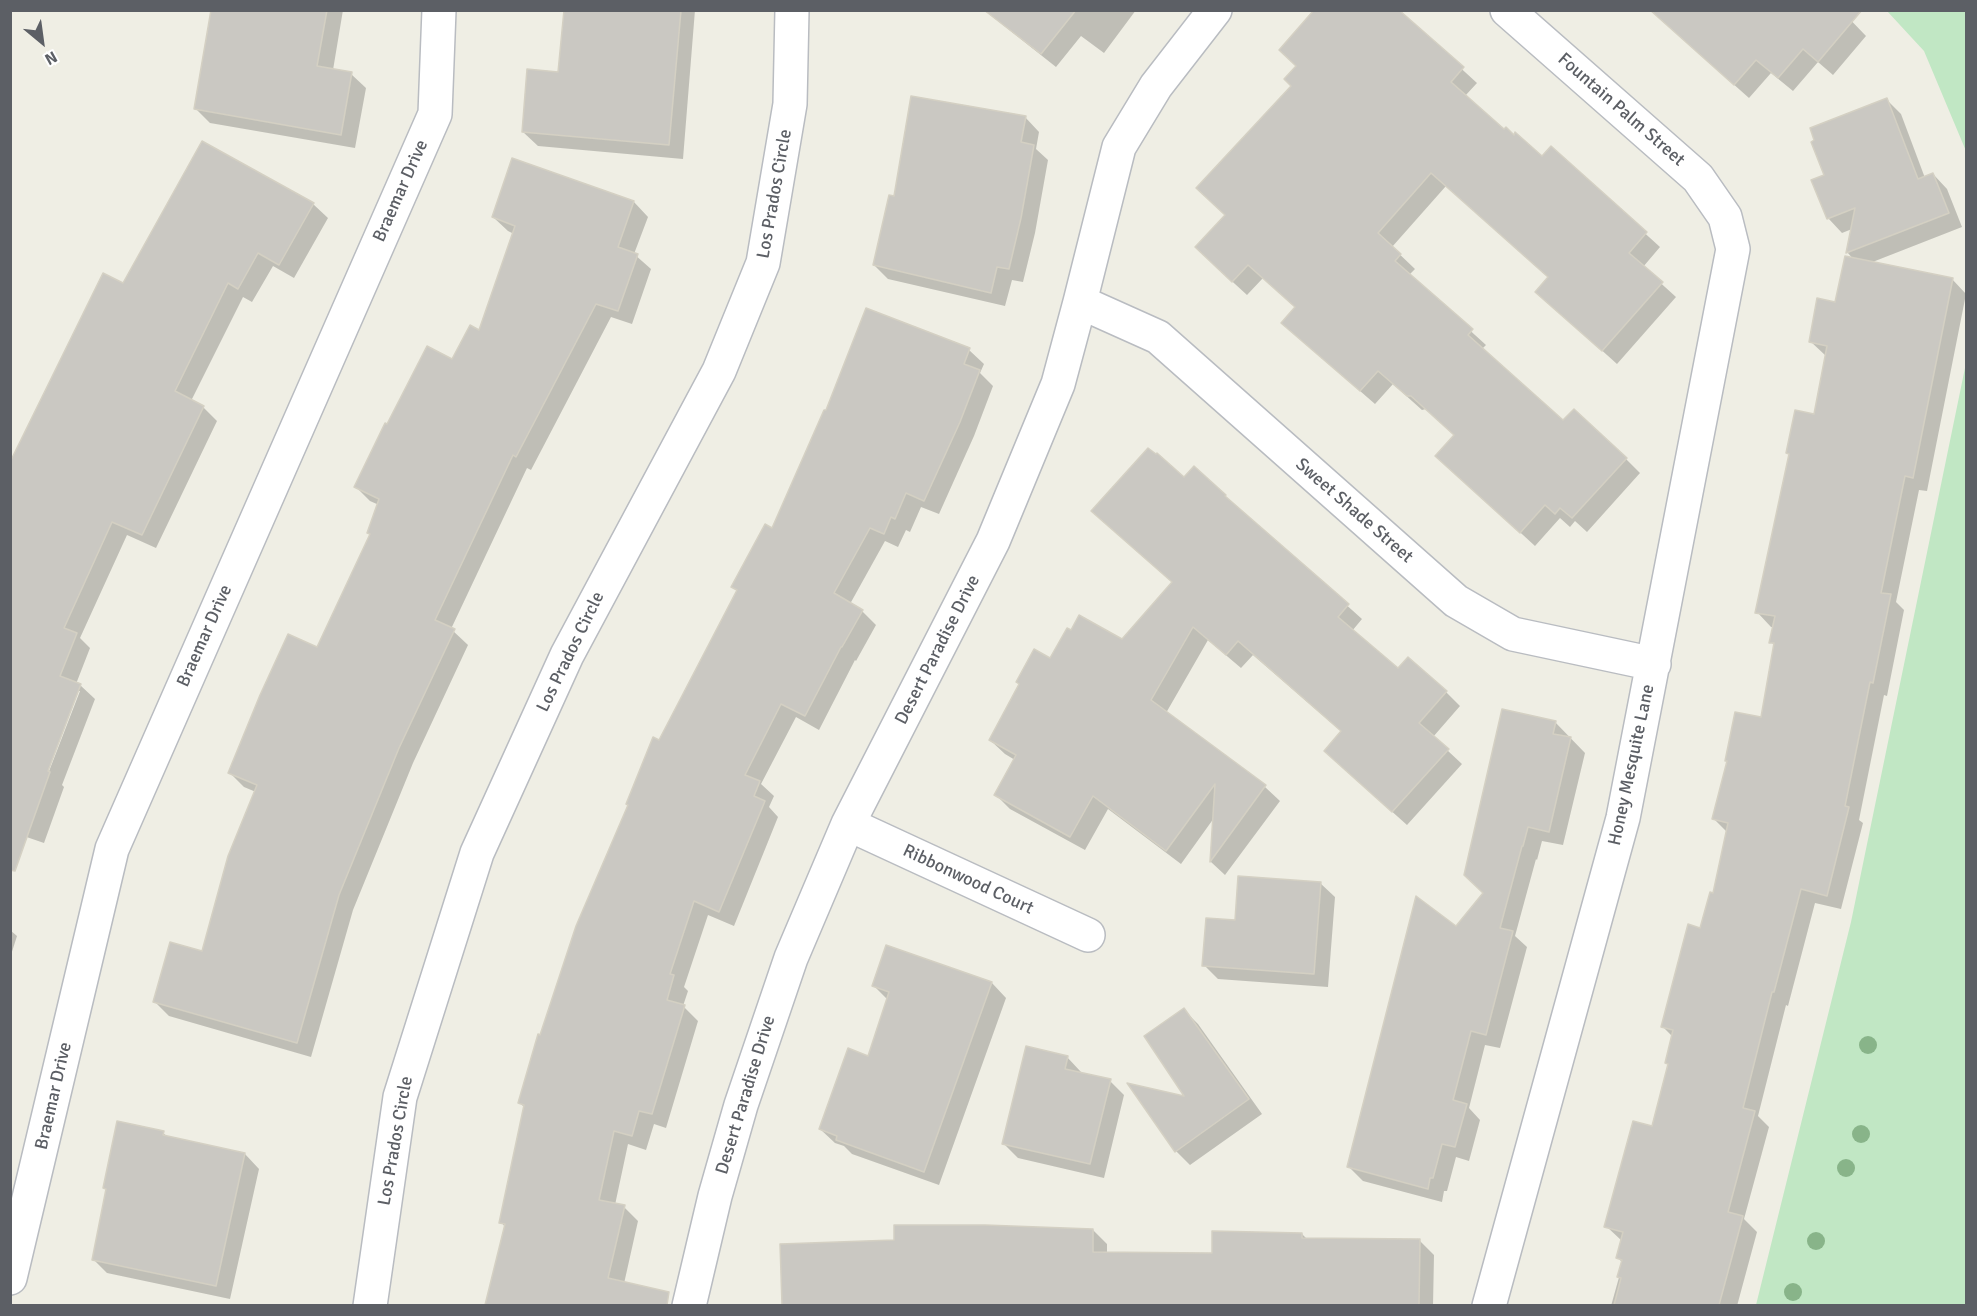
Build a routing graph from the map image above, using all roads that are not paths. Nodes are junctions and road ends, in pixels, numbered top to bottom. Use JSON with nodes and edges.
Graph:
{"nodes":[{"id":1,"x":439,"y":10,"type":"edge"},
{"id":2,"x":792,"y":10,"type":"edge"},
{"id":3,"x":1215,"y":10,"type":"edge"},
{"id":4,"x":1507,"y":10,"type":"edge"},
{"id":5,"x":1725,"y":217,"type":"joint"},
{"id":6,"x":1080,"y":302,"type":"junction"},
{"id":7,"x":1654,"y":664,"type":"junction"},
{"id":8,"x":848,"y":824,"type":"junction"},
{"id":9,"x":1088,"y":935,"type":"dead end"},
{"id":10,"x":10,"y":1278,"type":"edge"},
{"id":11,"x":370,"y":1305,"type":"edge"},
{"id":12,"x":689,"y":1305,"type":"edge"},
{"id":13,"x":1490,"y":1305,"type":"edge"}],
"edges":[{"from":1,"to":10,"type":"street","name":"Braemar Drive"},
{"from":2,"to":11,"type":"street","name":"Los Prados Circle"},
{"from":3,"to":6,"type":"street","name":"Desert Paradise Drive"},
{"from":4,"to":5,"type":"street","name":"Fountain Palm Street"},
{"from":5,"to":7,"type":"street","name":"Honey Mesquite Lane"},
{"from":6,"to":7,"type":"street","name":"Sweet Shade Street"},
{"from":6,"to":8,"type":"street","name":"Desert Paradise Drive"},
{"from":7,"to":13,"type":"street","name":"Honey Mesquite Lane"},
{"from":8,"to":9,"type":"street","name":"Ribbonwood Court"},
{"from":8,"to":12,"type":"street","name":"Desert Paradise Drive"}]}
